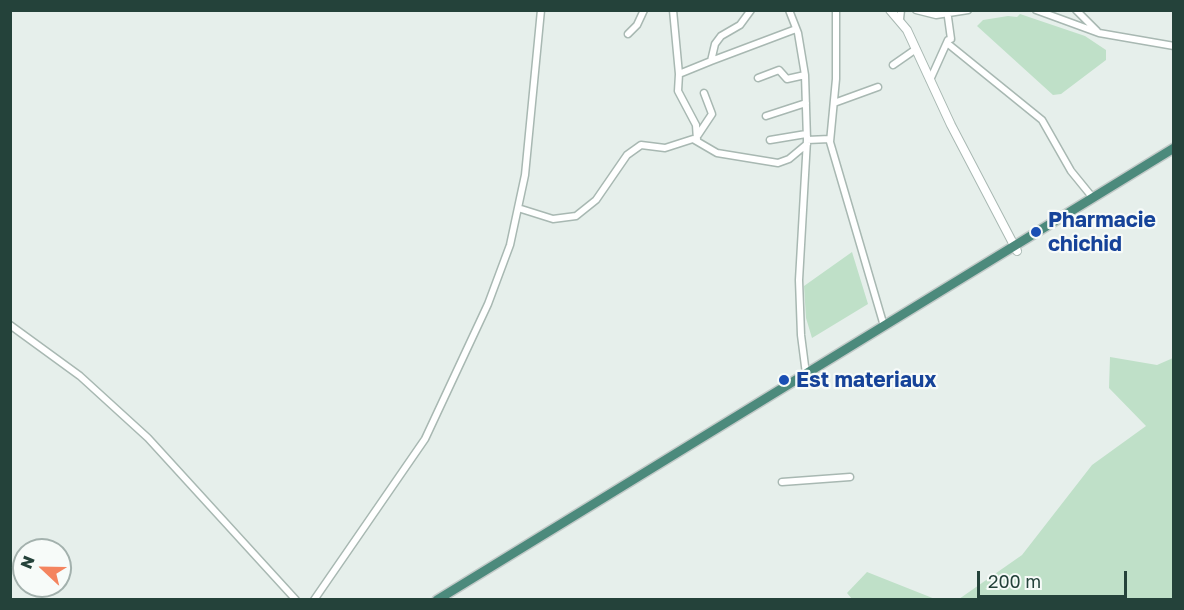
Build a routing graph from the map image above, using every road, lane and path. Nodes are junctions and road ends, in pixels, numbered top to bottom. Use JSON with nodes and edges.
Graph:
{"nodes":[{"id":1,"x":541,"y":10,"type":"edge"},
{"id":2,"x":644,"y":10,"type":"edge"},
{"id":3,"x":673,"y":10,"type":"edge"},
{"id":4,"x":751,"y":10,"type":"edge"},
{"id":5,"x":789,"y":10,"type":"edge"},
{"id":6,"x":836,"y":10,"type":"edge"},
{"id":7,"x":890,"y":10,"type":"edge"},
{"id":8,"x":916,"y":10,"type":"edge"},
{"id":9,"x":968,"y":10,"type":"edge"},
{"id":10,"x":1036,"y":10,"type":"edge"},
{"id":11,"x":1076,"y":10,"type":"edge"},
{"id":12,"x":948,"y":12,"type":"edge"},
{"id":13,"x":900,"y":15,"type":"edge"},
{"id":14,"x":796,"y":29,"type":"junction"},
{"id":15,"x":1099,"y":33,"type":"junction"},
{"id":16,"x":628,"y":34,"type":"dead end"},
{"id":17,"x":947,"y":43,"type":"junction"},
{"id":18,"x":1173,"y":46,"type":"edge"},
{"id":19,"x":916,"y":49,"type":"junction"},
{"id":20,"x":711,"y":61,"type":"junction"},
{"id":21,"x":893,"y":65,"type":"dead end"},
{"id":22,"x":679,"y":74,"type":"junction"},
{"id":23,"x":805,"y":75,"type":"junction"},
{"id":24,"x":758,"y":78,"type":"dead end"},
{"id":25,"x":930,"y":81,"type":"junction"},
{"id":26,"x":878,"y":87,"type":"dead end"},
{"id":27,"x":704,"y":93,"type":"dead end"},
{"id":28,"x":806,"y":103,"type":"junction"},
{"id":29,"x":834,"y":103,"type":"junction"},
{"id":30,"x":766,"y":116,"type":"dead end"},
{"id":31,"x":697,"y":138,"type":"junction"},
{"id":32,"x":807,"y":139,"type":"junction"},
{"id":33,"x":830,"y":139,"type":"junction"},
{"id":34,"x":770,"y":140,"type":"dead end"},
{"id":35,"x":1173,"y":148,"type":"edge"},
{"id":36,"x":1173,"y":155,"type":"edge"},
{"id":37,"x":1093,"y":198,"type":"junction"},
{"id":38,"x":518,"y":208,"type":"junction"},
{"id":39,"x":1015,"y":249,"type":"junction"},
{"id":40,"x":10,"y":325,"type":"edge"},
{"id":41,"x":884,"y":326,"type":"junction"},
{"id":42,"x":806,"y":374,"type":"junction"},
{"id":43,"x":850,"y":477,"type":"dead end"},
{"id":44,"x":782,"y":482,"type":"dead end"},
{"id":45,"x":296,"y":600,"type":"edge"},
{"id":46,"x":314,"y":600,"type":"edge"},
{"id":47,"x":437,"y":600,"type":"edge"},
{"id":48,"x":448,"y":600,"type":"edge"}],
"edges":[{"from":1,"to":38,"type":"street"},
{"from":2,"to":16,"type":"street"},
{"from":3,"to":22,"type":"street"},
{"from":4,"to":20,"type":"street"},
{"from":5,"to":14,"type":"street"},
{"from":6,"to":29,"type":"street"},
{"from":7,"to":13,"type":"street"},
{"from":8,"to":12,"type":"street"},
{"from":9,"to":12,"type":"street"},
{"from":10,"to":15,"type":"street"},
{"from":11,"to":15,"type":"street"},
{"from":12,"to":17,"type":"street"},
{"from":13,"to":19,"type":"street"},
{"from":14,"to":20,"type":"street"},
{"from":14,"to":23,"type":"street"},
{"from":15,"to":18,"type":"street"},
{"from":17,"to":25,"type":"street"},
{"from":17,"to":37,"type":"street"},
{"from":19,"to":21,"type":"street"},
{"from":19,"to":25,"type":"street"},
{"from":20,"to":22,"type":"street"},
{"from":22,"to":31,"type":"street"},
{"from":23,"to":24,"type":"street"},
{"from":23,"to":28,"type":"street"},
{"from":25,"to":39,"type":"street"},
{"from":26,"to":29,"type":"street"},
{"from":27,"to":31,"type":"street"},
{"from":28,"to":30,"type":"street"},
{"from":28,"to":32,"type":"street"},
{"from":29,"to":33,"type":"street"},
{"from":31,"to":32,"type":"street"},
{"from":31,"to":38,"type":"street"},
{"from":32,"to":33,"type":"street"},
{"from":32,"to":34,"type":"street"},
{"from":32,"to":42,"type":"street"},
{"from":33,"to":41,"type":"street"},
{"from":35,"to":37,"type":"highway"},
{"from":36,"to":39,"type":"highway"},
{"from":37,"to":39,"type":"highway"},
{"from":38,"to":46,"type":"street"},
{"from":39,"to":41,"type":"highway"},
{"from":39,"to":48,"type":"highway"},
{"from":40,"to":45,"type":"street"},
{"from":41,"to":42,"type":"highway"},
{"from":42,"to":47,"type":"highway"},
{"from":43,"to":44,"type":"street"}]}
